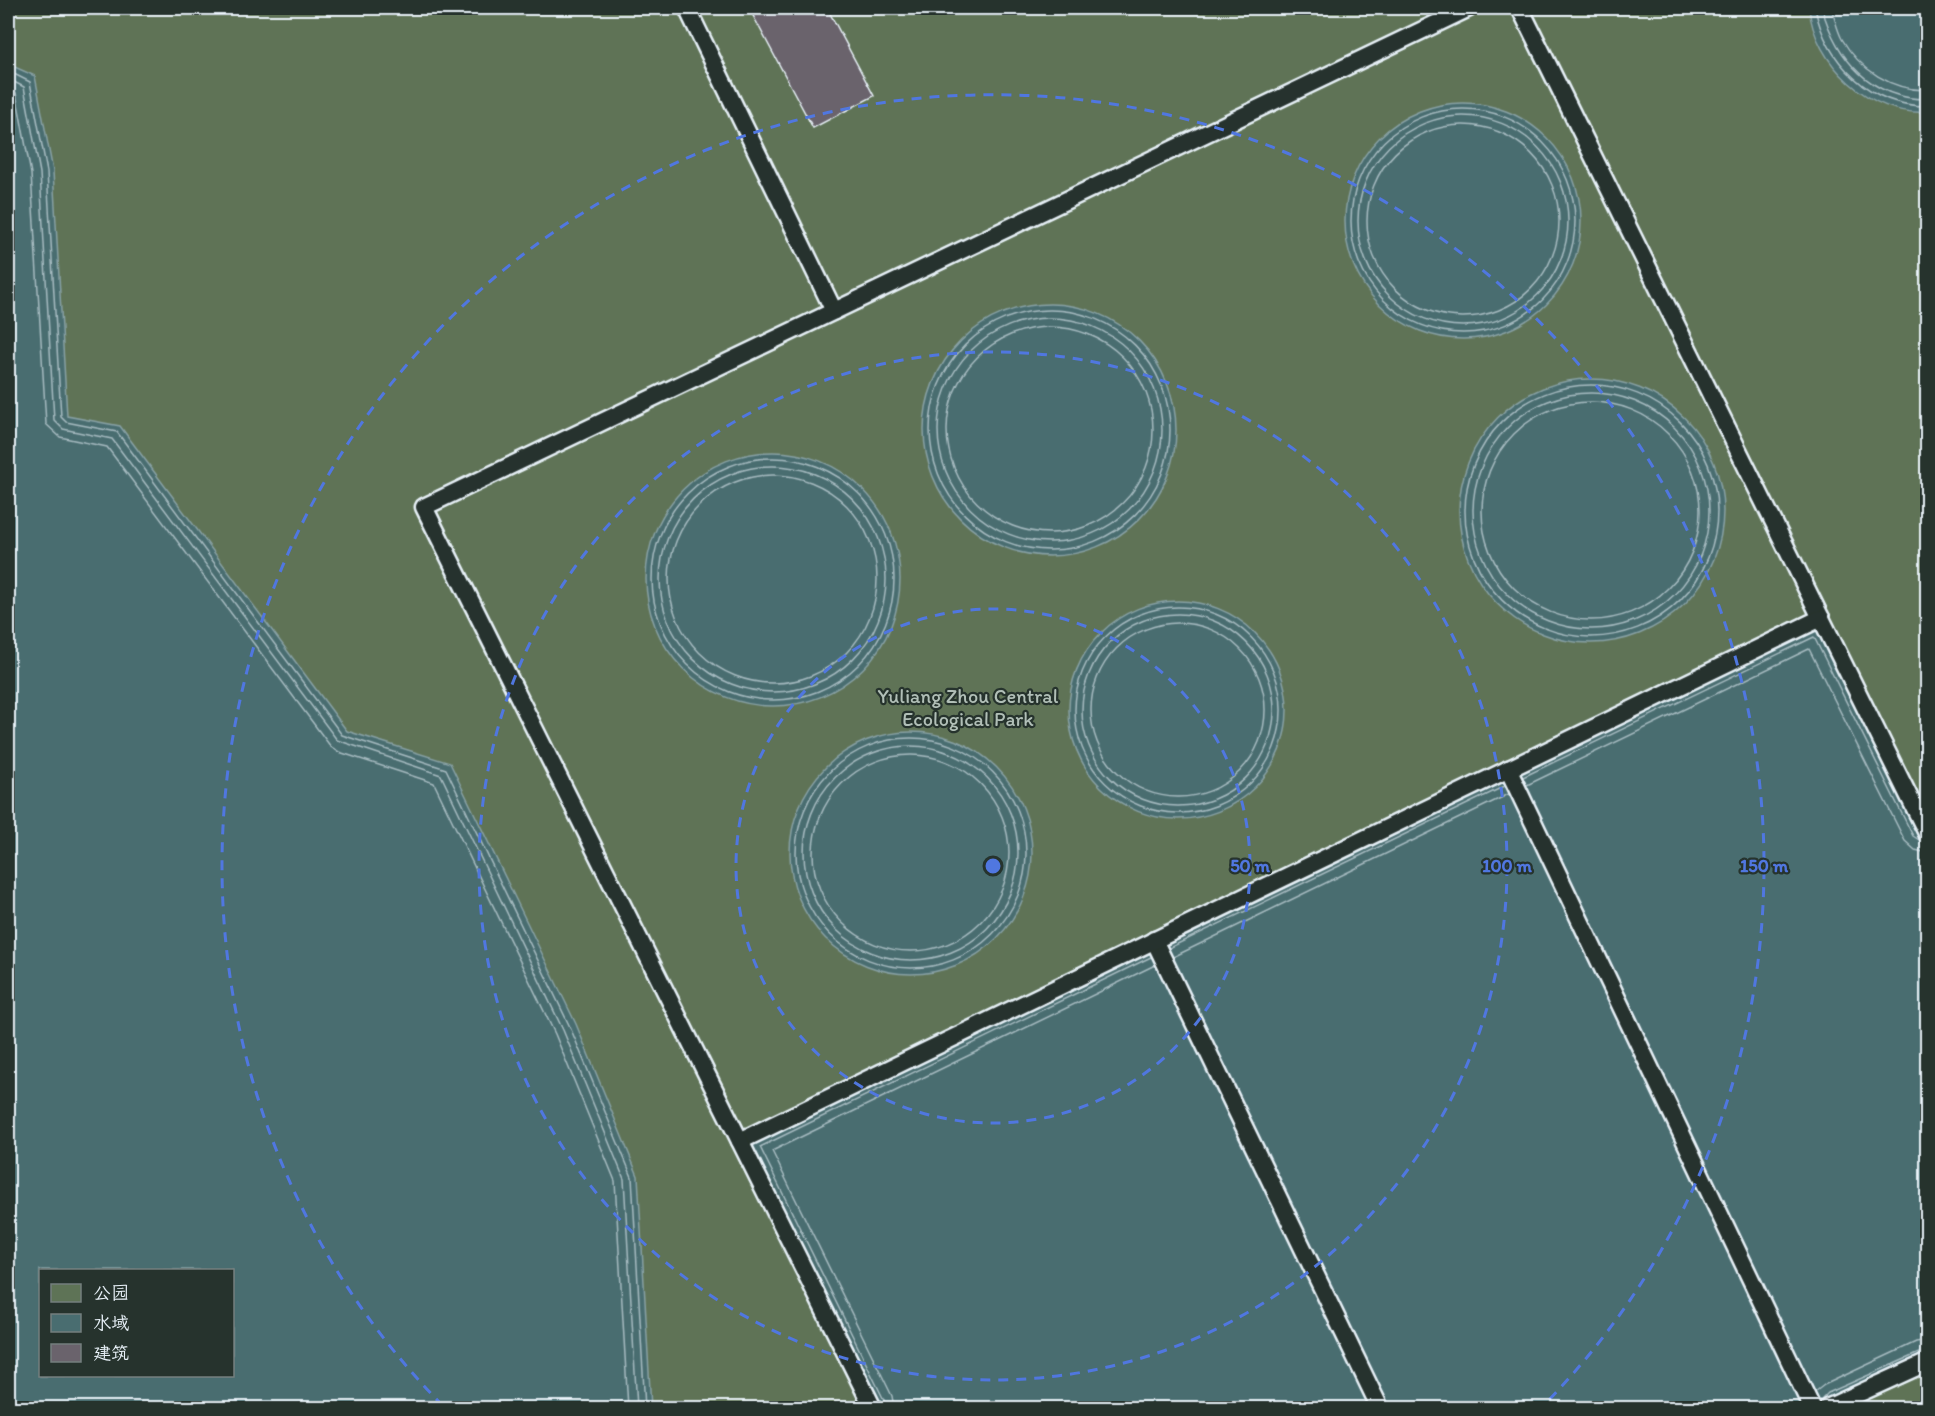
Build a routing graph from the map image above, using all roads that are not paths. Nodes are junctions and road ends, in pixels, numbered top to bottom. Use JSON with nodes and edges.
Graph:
{"nodes":[{"id":1,"x":687,"y":8,"type":"edge"},
{"id":2,"x":1469,"y":8,"type":"edge"},
{"id":3,"x":1520,"y":8,"type":"edge"},
{"id":4,"x":834,"y":311,"type":"junction"},
{"id":5,"x":1821,"y":618,"type":"junction"},
{"id":6,"x":1508,"y":769,"type":"junction"},
{"id":7,"x":1928,"y":835,"type":"edge"},
{"id":8,"x":1154,"y":940,"type":"junction"},
{"id":9,"x":740,"y":1141,"type":"junction"},
{"id":10,"x":1928,"y":1362,"type":"edge"},
{"id":11,"x":873,"y":1408,"type":"edge"},
{"id":12,"x":1380,"y":1408,"type":"edge"},
{"id":13,"x":1812,"y":1408,"type":"edge"},
{"id":14,"x":1827,"y":1408,"type":"edge"}],
"edges":[{"from":1,"to":4,"type":"lane"},
{"from":2,"to":4,"type":"lane"},
{"from":3,"to":5,"type":"lane"},
{"from":4,"to":9,"type":"lane"},
{"from":5,"to":6,"type":"lane"},
{"from":5,"to":7,"type":"lane"},
{"from":6,"to":8,"type":"lane"},
{"from":6,"to":13,"type":"lane"},
{"from":8,"to":9,"type":"lane"},
{"from":8,"to":12,"type":"lane"},
{"from":9,"to":11,"type":"lane"},
{"from":10,"to":14,"type":"lane"}]}
